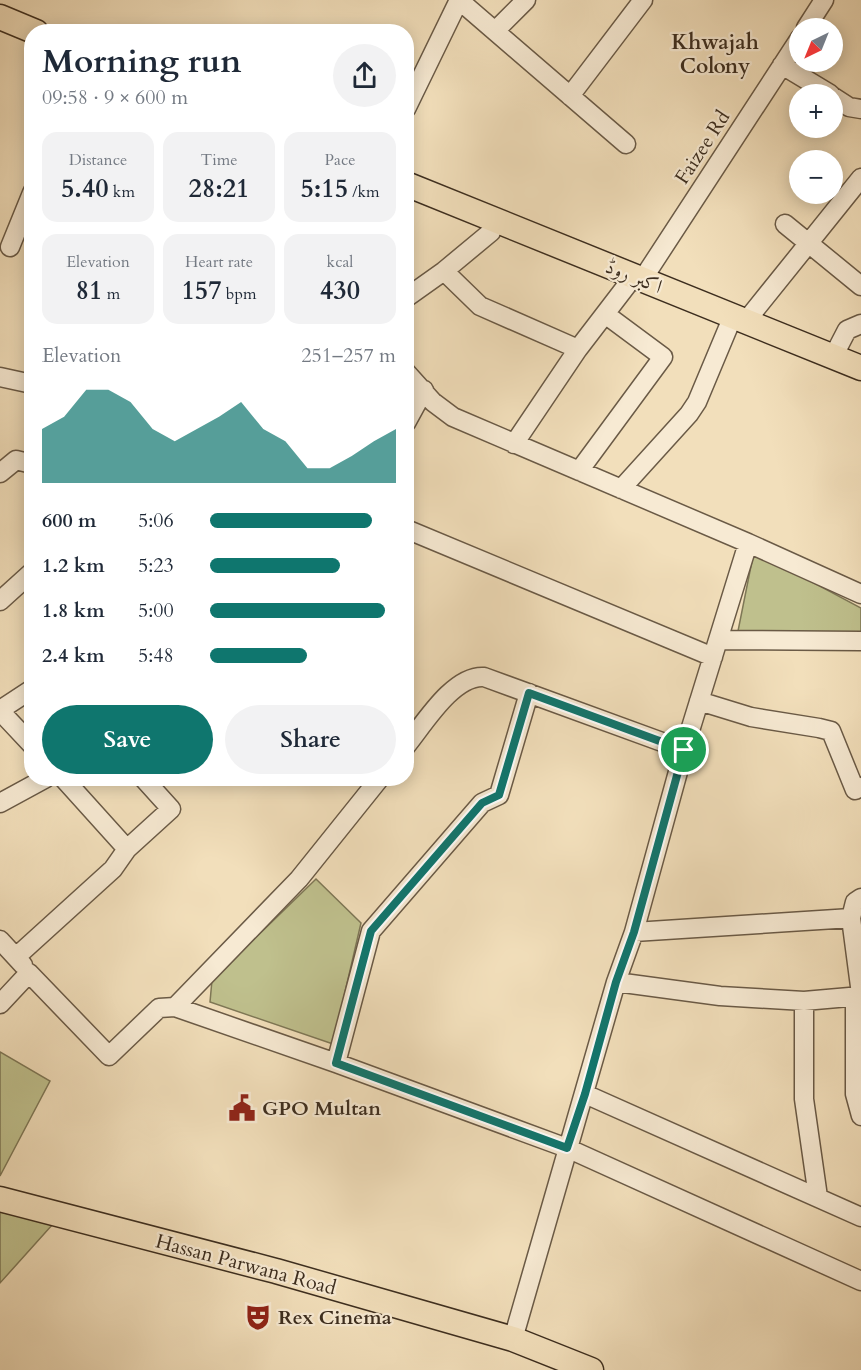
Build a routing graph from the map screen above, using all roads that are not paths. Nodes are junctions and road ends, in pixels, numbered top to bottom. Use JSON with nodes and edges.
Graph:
{"nodes":[{"id":1,"x":460,"y":0,"type":"edge"},
{"id":2,"x":526,"y":0,"type":"edge"},
{"id":3,"x":643,"y":0,"type":"edge"},
{"id":4,"x":824,"y":0,"type":"edge"},
{"id":5,"x":0,"y":17,"type":"edge"},
{"id":6,"x":812,"y":18,"type":"edge"},
{"id":7,"x":24,"y":27,"type":"edge"},
{"id":8,"x":495,"y":31,"type":"junction"},
{"id":9,"x":789,"y":54,"type":"edge"},
{"id":10,"x":782,"y":65,"type":"junction"},
{"id":11,"x":813,"y":84,"type":"edge"},
{"id":12,"x":414,"y":93,"type":"edge"},
{"id":13,"x":570,"y":96,"type":"junction"},
{"id":14,"x":843,"y":103,"type":"edge"},
{"id":15,"x":861,"y":109,"type":"edge"},
{"id":16,"x":626,"y":144,"type":"dead end"},
{"id":17,"x":861,"y":178,"type":"edge"},
{"id":18,"x":414,"y":187,"type":"edge"},
{"id":19,"x":24,"y":213,"type":"edge"},
{"id":20,"x":494,"y":220,"type":"junction"},
{"id":21,"x":785,"y":224,"type":"dead end"},
{"id":22,"x":810,"y":244,"type":"junction"},
{"id":23,"x":10,"y":247,"type":"dead end"},
{"id":24,"x":444,"y":271,"type":"junction"},
{"id":25,"x":638,"y":278,"type":"junction"},
{"id":26,"x":861,"y":286,"type":"edge"},
{"id":27,"x":414,"y":292,"type":"edge"},
{"id":28,"x":605,"y":314,"type":"junction"},
{"id":29,"x":740,"y":319,"type":"junction"},
{"id":30,"x":861,"y":324,"type":"edge"},
{"id":31,"x":578,"y":349,"type":"junction"},
{"id":32,"x":833,"y":357,"type":"junction"},
{"id":33,"x":861,"y":368,"type":"edge"},
{"id":34,"x":0,"y":377,"type":"edge"},
{"id":35,"x":414,"y":380,"type":"edge"},
{"id":36,"x":24,"y":382,"type":"edge"},
{"id":37,"x":424,"y":390,"type":"junction"},
{"id":38,"x":414,"y":408,"type":"edge"},
{"id":39,"x":514,"y":444,"type":"junction"},
{"id":40,"x":16,"y":460,"type":"edge"},
{"id":41,"x":579,"y":471,"type":"junction"},
{"id":42,"x":0,"y":472,"type":"edge"},
{"id":43,"x":621,"y":489,"type":"junction"},
{"id":44,"x":414,"y":532,"type":"edge"},
{"id":45,"x":748,"y":543,"type":"junction"},
{"id":46,"x":24,"y":579,"type":"edge"},
{"id":47,"x":861,"y":594,"type":"edge"},
{"id":48,"x":0,"y":601,"type":"edge"},
{"id":49,"x":861,"y":641,"type":"edge"},
{"id":50,"x":716,"y":648,"type":"junction"},
{"id":51,"x":529,"y":693,"type":"junction"},
{"id":52,"x":24,"y":694,"type":"edge"},
{"id":53,"x":699,"y":700,"type":"junction"},
{"id":54,"x":0,"y":710,"type":"edge"},
{"id":55,"x":24,"y":736,"type":"edge"},
{"id":56,"x":414,"y":736,"type":"edge"},
{"id":57,"x":684,"y":750,"type":"junction"},
{"id":58,"x":31,"y":786,"type":"edge"},
{"id":59,"x":70,"y":786,"type":"edge"},
{"id":60,"x":150,"y":786,"type":"edge"},
{"id":61,"x":374,"y":786,"type":"edge"},
{"id":62,"x":859,"y":794,"type":"edge"},
{"id":63,"x":0,"y":803,"type":"edge"},
{"id":64,"x":127,"y":849,"type":"junction"},
{"id":65,"x":861,"y":898,"type":"edge"},
{"id":66,"x":851,"y":918,"type":"junction"},
{"id":67,"x":634,"y":932,"type":"junction"},
{"id":68,"x":0,"y":940,"type":"edge"},
{"id":69,"x":16,"y":957,"type":"junction"},
{"id":70,"x":30,"y":973,"type":"junction"},
{"id":71,"x":616,"y":982,"type":"junction"},
{"id":72,"x":859,"y":996,"type":"edge"},
{"id":73,"x":804,"y":1001,"type":"junction"},
{"id":74,"x":0,"y":1004,"type":"edge"},
{"id":75,"x":175,"y":1007,"type":"junction"},
{"id":76,"x":336,"y":1063,"type":"junction"},
{"id":77,"x":585,"y":1094,"type":"junction"},
{"id":78,"x":861,"y":1116,"type":"edge"},
{"id":79,"x":567,"y":1148,"type":"junction"},
{"id":80,"x":818,"y":1197,"type":"junction"},
{"id":81,"x":0,"y":1199,"type":"edge"},
{"id":82,"x":861,"y":1217,"type":"edge"},
{"id":83,"x":861,"y":1281,"type":"edge"},
{"id":84,"x":513,"y":1339,"type":"junction"},
{"id":85,"x":591,"y":1370,"type":"edge"}],
"edges":[{"from":1,"to":8,"type":"street"},
{"from":1,"to":12,"type":"street"},
{"from":2,"to":8,"type":"street"},
{"from":3,"to":13,"type":"street"},
{"from":4,"to":6,"type":"street"},
{"from":5,"to":7,"type":"main road"},
{"from":8,"to":13,"type":"street"},
{"from":9,"to":10,"type":"street","name":"Faizee Rd"},
{"from":10,"to":11,"type":"street"},
{"from":10,"to":25,"type":"street","name":"Faizee Rd"},
{"from":13,"to":16,"type":"street"},
{"from":14,"to":15,"type":"street"},
{"from":17,"to":22,"type":"street"},
{"from":18,"to":20,"type":"main road","name":"اکبر روڈ"},
{"from":19,"to":23,"type":"street"},
{"from":20,"to":24,"type":"street"},
{"from":20,"to":25,"type":"main road","name":"اکبر روڈ"},
{"from":21,"to":22,"type":"street"},
{"from":22,"to":26,"type":"street"},
{"from":22,"to":29,"type":"street"},
{"from":24,"to":27,"type":"street"},
{"from":24,"to":31,"type":"street"},
{"from":25,"to":28,"type":"street","name":"Faizee Rd"},
{"from":25,"to":29,"type":"main road","name":"اکبر روڈ"},
{"from":28,"to":31,"type":"street","name":"Faizee Rd"},
{"from":28,"to":41,"type":"street"},
{"from":29,"to":32,"type":"main road","name":"اکبر روڈ"},
{"from":29,"to":43,"type":"street"},
{"from":30,"to":32,"type":"street"},
{"from":31,"to":39,"type":"street","name":"Faizee Rd"},
{"from":32,"to":33,"type":"main road","name":"اکبر روڈ"},
{"from":34,"to":36,"type":"street"},
{"from":35,"to":37,"type":"street"},
{"from":37,"to":38,"type":"street"},
{"from":37,"to":39,"type":"street"},
{"from":39,"to":41,"type":"street"},
{"from":40,"to":42,"type":"street"},
{"from":41,"to":43,"type":"street"},
{"from":43,"to":45,"type":"street"},
{"from":44,"to":50,"type":"street"},
{"from":45,"to":47,"type":"street"},
{"from":45,"to":50,"type":"street"},
{"from":46,"to":48,"type":"street"},
{"from":49,"to":50,"type":"street"},
{"from":50,"to":53,"type":"street"},
{"from":51,"to":56,"type":"street"},
{"from":51,"to":57,"type":"street"},
{"from":51,"to":76,"type":"street"},
{"from":52,"to":54,"type":"street"},
{"from":53,"to":57,"type":"street"},
{"from":53,"to":62,"type":"street"},
{"from":54,"to":55,"type":"street"},
{"from":57,"to":67,"type":"street"},
{"from":58,"to":63,"type":"street"},
{"from":59,"to":64,"type":"street"},
{"from":60,"to":64,"type":"street"},
{"from":61,"to":75,"type":"street"},
{"from":64,"to":69,"type":"street"},
{"from":65,"to":66,"type":"street"},
{"from":66,"to":67,"type":"street"},
{"from":66,"to":72,"type":"street"},
{"from":67,"to":71,"type":"street"},
{"from":68,"to":69,"type":"street"},
{"from":69,"to":70,"type":"street"},
{"from":70,"to":74,"type":"street"},
{"from":70,"to":75,"type":"street"},
{"from":71,"to":73,"type":"street"},
{"from":71,"to":77,"type":"street"},
{"from":72,"to":73,"type":"street"},
{"from":72,"to":78,"type":"street"},
{"from":73,"to":80,"type":"street"},
{"from":75,"to":76,"type":"street"},
{"from":76,"to":79,"type":"street"},
{"from":77,"to":79,"type":"street"},
{"from":77,"to":80,"type":"street"},
{"from":79,"to":83,"type":"street"},
{"from":79,"to":84,"type":"street"},
{"from":80,"to":82,"type":"street"},
{"from":81,"to":84,"type":"main road","name":"Hassan Parwana Road"},
{"from":84,"to":85,"type":"main road","name":"Hassan Parwana Road"}]}
